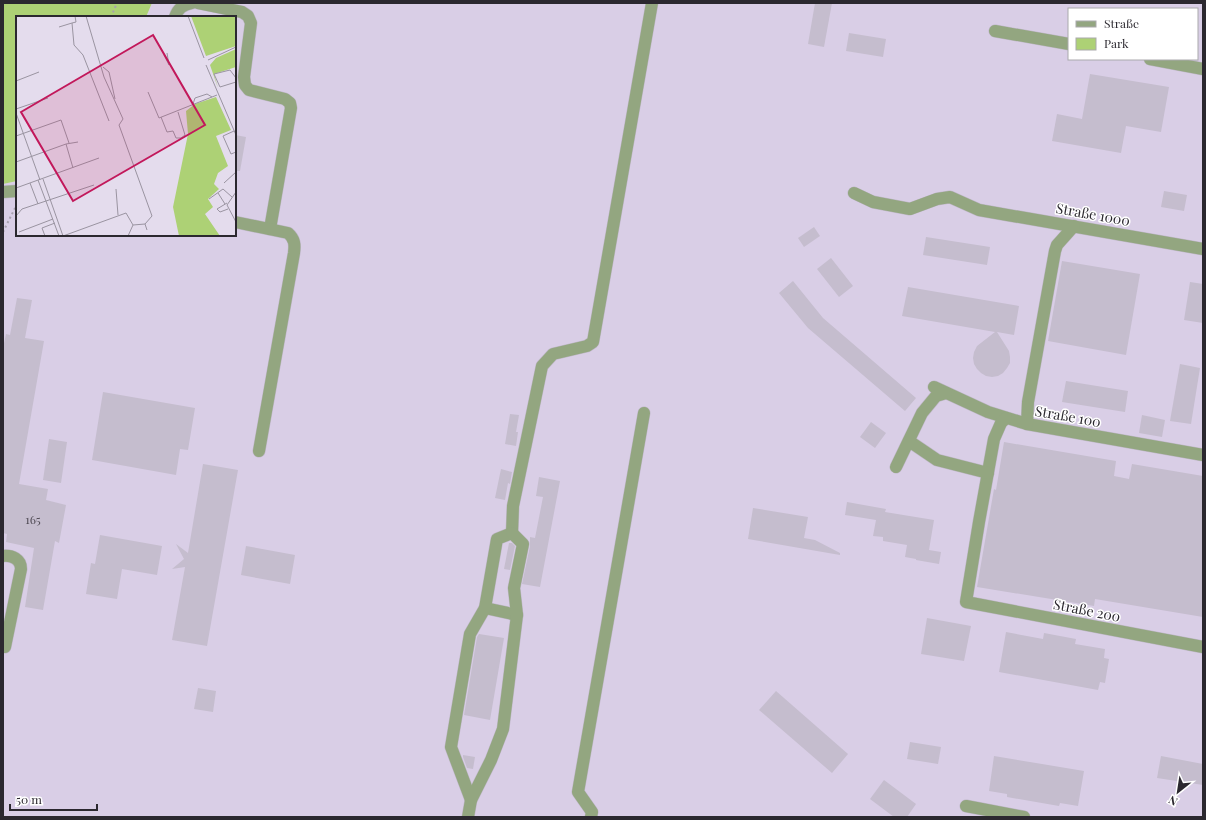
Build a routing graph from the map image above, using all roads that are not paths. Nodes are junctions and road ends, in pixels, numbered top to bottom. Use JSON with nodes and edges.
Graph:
{"nodes":[{"id":1,"x":192,"y":3,"type":"edge"},
{"id":2,"x":198,"y":3,"type":"edge"},
{"id":3,"x":652,"y":3,"type":"edge"},
{"id":4,"x":176,"y":16,"type":"edge"},
{"id":5,"x":995,"y":31,"type":"dead end"},
{"id":6,"x":1068,"y":44,"type":"edge"},
{"id":7,"x":1155,"y":60,"type":"edge"},
{"id":8,"x":1203,"y":69,"type":"edge"},
{"id":9,"x":16,"y":191,"type":"edge"},
{"id":10,"x":3,"y":192,"type":"edge"},
{"id":11,"x":854,"y":193,"type":"dead end"},
{"id":12,"x":236,"y":222,"type":"edge"},
{"id":13,"x":1074,"y":226,"type":"junction"},
{"id":14,"x":270,"y":229,"type":"junction"},
{"id":15,"x":1203,"y":249,"type":"edge"},
{"id":16,"x":934,"y":387,"type":"dead end"},
{"id":17,"x":946,"y":393,"type":"junction"},
{"id":18,"x":644,"y":413,"type":"dead end"},
{"id":19,"x":1006,"y":418,"type":"junction"},
{"id":20,"x":1027,"y":424,"type":"junction"},
{"id":21,"x":908,"y":441,"type":"junction"},
{"id":22,"x":259,"y":451,"type":"dead end"},
{"id":23,"x":1203,"y":455,"type":"edge"},
{"id":24,"x":896,"y":467,"type":"dead end"},
{"id":25,"x":988,"y":473,"type":"junction"},
{"id":26,"x":512,"y":534,"type":"junction"},
{"id":27,"x":3,"y":556,"type":"edge"},
{"id":28,"x":485,"y":608,"type":"junction"},
{"id":29,"x":517,"y":615,"type":"junction"},
{"id":30,"x":5,"y":647,"type":"dead end"},
{"id":31,"x":1203,"y":647,"type":"edge"},
{"id":32,"x":471,"y":800,"type":"junction"},
{"id":33,"x":966,"y":806,"type":"dead end"},
{"id":34,"x":468,"y":817,"type":"edge"},
{"id":35,"x":591,"y":817,"type":"edge"},
{"id":36,"x":1024,"y":817,"type":"edge"}],
"edges":[{"from":1,"to":4,"type":"street"},
{"from":2,"to":14,"type":"street"},
{"from":3,"to":26,"type":"street"},
{"from":5,"to":6,"type":"street"},
{"from":7,"to":8,"type":"street"},
{"from":9,"to":10,"type":"street"},
{"from":11,"to":13,"type":"street","name":"Straße 1000"},
{"from":12,"to":14,"type":"street"},
{"from":13,"to":15,"type":"street","name":"Straße 1000"},
{"from":13,"to":20,"type":"street"},
{"from":14,"to":22,"type":"street"},
{"from":16,"to":17,"type":"street","name":"Straße 100"},
{"from":17,"to":19,"type":"street","name":"Straße 100"},
{"from":17,"to":21,"type":"street"},
{"from":18,"to":35,"type":"street"},
{"from":19,"to":20,"type":"street","name":"Straße 100"},
{"from":19,"to":25,"type":"street"},
{"from":20,"to":23,"type":"street","name":"Straße 100"},
{"from":21,"to":24,"type":"street"},
{"from":21,"to":25,"type":"street"},
{"from":25,"to":31,"type":"street","name":"Straße 200"},
{"from":26,"to":28,"type":"street"},
{"from":26,"to":29,"type":"street"},
{"from":27,"to":30,"type":"street"},
{"from":28,"to":29,"type":"street"},
{"from":28,"to":32,"type":"street"},
{"from":29,"to":32,"type":"street"},
{"from":32,"to":34,"type":"street"},
{"from":33,"to":36,"type":"street"}]}
